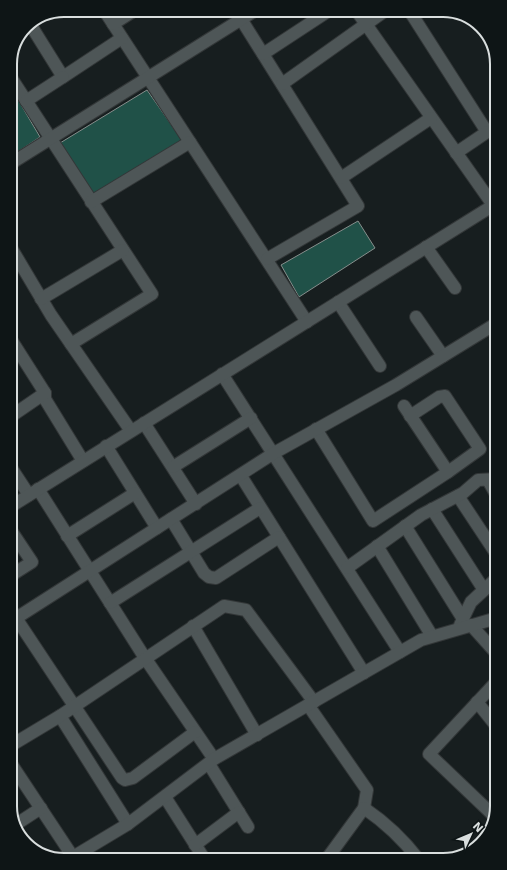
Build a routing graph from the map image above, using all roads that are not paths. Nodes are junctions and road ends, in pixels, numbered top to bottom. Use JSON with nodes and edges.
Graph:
{"nodes":[{"id":1,"x":108,"y":17,"type":"edge"},
{"id":2,"x":124,"y":17,"type":"edge"},
{"id":3,"x":244,"y":17,"type":"edge"},
{"id":4,"x":319,"y":17,"type":"edge"},
{"id":5,"x":360,"y":17,"type":"edge"},
{"id":6,"x":376,"y":17,"type":"edge"},
{"id":7,"x":414,"y":17,"type":"edge"},
{"id":8,"x":241,"y":19,"type":"junction"},
{"id":9,"x":113,"y":24,"type":"junction"},
{"id":10,"x":365,"y":25,"type":"junction"},
{"id":11,"x":33,"y":29,"type":"edge"},
{"id":12,"x":122,"y":38,"type":"junction"},
{"id":13,"x":263,"y":54,"type":"junction"},
{"id":14,"x":63,"y":77,"type":"junction"},
{"id":15,"x":148,"y":78,"type":"junction"},
{"id":16,"x":282,"y":84,"type":"junction"},
{"id":17,"x":17,"y":87,"type":"edge"},
{"id":18,"x":26,"y":101,"type":"junction"},
{"id":19,"x":431,"y":118,"type":"junction"},
{"id":20,"x":490,"y":127,"type":"edge"},
{"id":21,"x":490,"y":131,"type":"edge"},
{"id":22,"x":50,"y":139,"type":"junction"},
{"id":23,"x":190,"y":142,"type":"junction"},
{"id":24,"x":456,"y":154,"type":"junction"},
{"id":25,"x":17,"y":160,"type":"edge"},
{"id":26,"x":341,"y":178,"type":"junction"},
{"id":27,"x":490,"y":198,"type":"edge"},
{"id":28,"x":91,"y":202,"type":"junction"},
{"id":29,"x":490,"y":207,"type":"edge"},
{"id":30,"x":426,"y":247,"type":"junction"},
{"id":31,"x":123,"y":250,"type":"junction"},
{"id":32,"x":17,"y":258,"type":"edge"},
{"id":33,"x":267,"y":259,"type":"junction"},
{"id":34,"x":455,"y":288,"type":"dead end"},
{"id":35,"x":41,"y":299,"type":"junction"},
{"id":36,"x":338,"y":302,"type":"junction"},
{"id":37,"x":416,"y":317,"type":"dead end"},
{"id":38,"x":307,"y":322,"type":"junction"},
{"id":39,"x":490,"y":327,"type":"edge"},
{"id":40,"x":71,"y":344,"type":"junction"},
{"id":41,"x":17,"y":349,"type":"edge"},
{"id":42,"x":443,"y":356,"type":"junction"},
{"id":43,"x":380,"y":366,"type":"dead end"},
{"id":44,"x":222,"y":374,"type":"junction"},
{"id":45,"x":45,"y":393,"type":"junction"},
{"id":46,"x":404,"y":406,"type":"dead end"},
{"id":47,"x":17,"y":412,"type":"edge"},
{"id":48,"x":410,"y":416,"type":"junction"},
{"id":49,"x":251,"y":418,"type":"junction"},
{"id":50,"x":144,"y":423,"type":"junction"},
{"id":51,"x":316,"y":429,"type":"junction"},
{"id":52,"x":131,"y":431,"type":"junction"},
{"id":53,"x":106,"y":446,"type":"junction"},
{"id":54,"x":274,"y":453,"type":"junction"},
{"id":55,"x":83,"y":461,"type":"junction"},
{"id":56,"x":173,"y":468,"type":"junction"},
{"id":57,"x":448,"y":472,"type":"junction"},
{"id":58,"x":17,"y":474,"type":"edge"},
{"id":59,"x":241,"y":476,"type":"junction"},
{"id":60,"x":490,"y":480,"type":"edge"},
{"id":61,"x":34,"y":492,"type":"junction"},
{"id":62,"x":135,"y":493,"type":"junction"},
{"id":63,"x":458,"y":496,"type":"junction"},
{"id":64,"x":17,"y":503,"type":"edge"},
{"id":65,"x":196,"y":504,"type":"junction"},
{"id":66,"x":260,"y":508,"type":"junction"},
{"id":67,"x":432,"y":509,"type":"junction"},
{"id":68,"x":171,"y":519,"type":"junction"},
{"id":69,"x":405,"y":526,"type":"junction"},
{"id":70,"x":157,"y":528,"type":"junction"},
{"id":71,"x":67,"y":536,"type":"junction"},
{"id":72,"x":279,"y":537,"type":"junction"},
{"id":73,"x":17,"y":540,"type":"edge"},
{"id":74,"x":490,"y":544,"type":"edge"},
{"id":75,"x":378,"y":546,"type":"junction"},
{"id":76,"x":191,"y":552,"type":"junction"},
{"id":77,"x":347,"y":568,"type":"junction"},
{"id":78,"x":17,"y":572,"type":"edge"},
{"id":79,"x":90,"y":572,"type":"junction"},
{"id":80,"x":490,"y":584,"type":"edge"},
{"id":81,"x":484,"y":590,"type":"junction"},
{"id":82,"x":110,"y":603,"type":"junction"},
{"id":83,"x":17,"y":618,"type":"edge"},
{"id":84,"x":490,"y":619,"type":"edge"},
{"id":85,"x":464,"y":624,"type":"junction"},
{"id":86,"x":17,"y":626,"type":"edge"},
{"id":87,"x":193,"y":626,"type":"junction"},
{"id":88,"x":432,"y":636,"type":"junction"},
{"id":89,"x":490,"y":648,"type":"edge"},
{"id":90,"x":400,"y":652,"type":"junction"},
{"id":91,"x":145,"y":658,"type":"junction"},
{"id":92,"x":364,"y":672,"type":"junction"},
{"id":93,"x":490,"y":688,"type":"edge"},
{"id":94,"x":477,"y":702,"type":"junction"},
{"id":95,"x":311,"y":704,"type":"junction"},
{"id":96,"x":74,"y":706,"type":"junction"},
{"id":97,"x":60,"y":716,"type":"junction"},
{"id":98,"x":490,"y":718,"type":"edge"},
{"id":99,"x":196,"y":732,"type":"junction"},
{"id":100,"x":257,"y":735,"type":"junction"},
{"id":101,"x":17,"y":742,"type":"edge"},
{"id":102,"x":212,"y":762,"type":"junction"},
{"id":103,"x":17,"y":772,"type":"edge"},
{"id":104,"x":165,"y":797,"type":"junction"},
{"id":105,"x":41,"y":808,"type":"junction"},
{"id":106,"x":364,"y":808,"type":"junction"},
{"id":107,"x":239,"y":812,"type":"junction"},
{"id":108,"x":490,"y":812,"type":"edge"},
{"id":109,"x":20,"y":821,"type":"edge"},
{"id":110,"x":128,"y":824,"type":"junction"},
{"id":111,"x":248,"y":827,"type":"dead end"},
{"id":112,"x":195,"y":845,"type":"junction"},
{"id":113,"x":68,"y":853,"type":"edge"},
{"id":114,"x":82,"y":853,"type":"edge"},
{"id":115,"x":200,"y":853,"type":"edge"},
{"id":116,"x":331,"y":853,"type":"edge"},
{"id":117,"x":414,"y":853,"type":"edge"}],
"edges":[{"from":1,"to":9,"type":"street"},
{"from":2,"to":9,"type":"street"},
{"from":3,"to":8,"type":"street"},
{"from":4,"to":13,"type":"street"},
{"from":5,"to":10,"type":"street"},
{"from":6,"to":10,"type":"street"},
{"from":7,"to":20,"type":"street"},
{"from":8,"to":13,"type":"street"},
{"from":8,"to":15,"type":"street"},
{"from":9,"to":12,"type":"street"},
{"from":10,"to":16,"type":"street"},
{"from":10,"to":19,"type":"street"},
{"from":11,"to":14,"type":"street"},
{"from":12,"to":14,"type":"street"},
{"from":12,"to":15,"type":"street"},
{"from":13,"to":16,"type":"street"},
{"from":14,"to":18,"type":"street"},
{"from":15,"to":22,"type":"street"},
{"from":15,"to":23,"type":"street"},
{"from":16,"to":26,"type":"street"},
{"from":17,"to":18,"type":"street"},
{"from":18,"to":22,"type":"street"},
{"from":19,"to":24,"type":"street"},
{"from":19,"to":26,"type":"street"},
{"from":21,"to":24,"type":"street"},
{"from":22,"to":25,"type":"street"},
{"from":22,"to":28,"type":"street"},
{"from":23,"to":28,"type":"street"},
{"from":23,"to":33,"type":"street"},
{"from":24,"to":27,"type":"street"},
{"from":26,"to":33,"type":"street"},
{"from":28,"to":31,"type":"street"},
{"from":29,"to":30,"type":"street"},
{"from":30,"to":34,"type":"street"},
{"from":30,"to":36,"type":"street"},
{"from":31,"to":35,"type":"street"},
{"from":31,"to":40,"type":"street"},
{"from":32,"to":35,"type":"street"},
{"from":33,"to":38,"type":"street"},
{"from":35,"to":40,"type":"street"},
{"from":36,"to":38,"type":"street"},
{"from":36,"to":43,"type":"street"},
{"from":37,"to":42,"type":"street"},
{"from":38,"to":44,"type":"street"},
{"from":39,"to":42,"type":"street"},
{"from":40,"to":52,"type":"street"},
{"from":41,"to":45,"type":"street"},
{"from":42,"to":51,"type":"street"},
{"from":44,"to":49,"type":"street"},
{"from":44,"to":50,"type":"street"},
{"from":45,"to":47,"type":"street"},
{"from":45,"to":55,"type":"street"},
{"from":46,"to":48,"type":"street"},
{"from":48,"to":57,"type":"street"},
{"from":48,"to":57,"type":"street"},
{"from":49,"to":54,"type":"street"},
{"from":49,"to":56,"type":"street"},
{"from":50,"to":52,"type":"street"},
{"from":50,"to":56,"type":"street"},
{"from":51,"to":54,"type":"street"},
{"from":51,"to":57,"type":"street"},
{"from":52,"to":53,"type":"street"},
{"from":53,"to":55,"type":"street"},
{"from":53,"to":62,"type":"street"},
{"from":54,"to":59,"type":"street"},
{"from":54,"to":77,"type":"street"},
{"from":55,"to":61,"type":"street"},
{"from":56,"to":65,"type":"street"},
{"from":58,"to":61,"type":"street"},
{"from":59,"to":65,"type":"street"},
{"from":59,"to":66,"type":"street"},
{"from":60,"to":63,"type":"street"},
{"from":61,"to":64,"type":"street"},
{"from":61,"to":71,"type":"street"},
{"from":62,"to":70,"type":"street"},
{"from":62,"to":71,"type":"street"},
{"from":63,"to":67,"type":"street"},
{"from":63,"to":74,"type":"street"},
{"from":65,"to":68,"type":"street"},
{"from":66,"to":72,"type":"street"},
{"from":66,"to":76,"type":"street"},
{"from":67,"to":69,"type":"street"},
{"from":67,"to":81,"type":"street"},
{"from":68,"to":70,"type":"street"},
{"from":68,"to":76,"type":"street"},
{"from":69,"to":75,"type":"street"},
{"from":69,"to":85,"type":"street"},
{"from":70,"to":79,"type":"street"},
{"from":71,"to":79,"type":"street"},
{"from":72,"to":76,"type":"street"},
{"from":72,"to":92,"type":"street"},
{"from":73,"to":78,"type":"street"},
{"from":75,"to":77,"type":"street"},
{"from":75,"to":88,"type":"street"},
{"from":76,"to":82,"type":"street"},
{"from":77,"to":90,"type":"street"},
{"from":79,"to":82,"type":"street"},
{"from":79,"to":83,"type":"street"},
{"from":80,"to":81,"type":"street"},
{"from":81,"to":85,"type":"street"},
{"from":82,"to":91,"type":"street"},
{"from":84,"to":85,"type":"street"},
{"from":85,"to":88,"type":"street"},
{"from":85,"to":89,"type":"street"},
{"from":86,"to":96,"type":"street"},
{"from":87,"to":91,"type":"street"},
{"from":87,"to":95,"type":"street"},
{"from":87,"to":100,"type":"street"},
{"from":88,"to":90,"type":"street"},
{"from":90,"to":92,"type":"street"},
{"from":91,"to":96,"type":"street"},
{"from":91,"to":99,"type":"street"},
{"from":92,"to":95,"type":"street"},
{"from":93,"to":94,"type":"street"},
{"from":94,"to":98,"type":"street"},
{"from":94,"to":108,"type":"street"},
{"from":95,"to":100,"type":"street"},
{"from":95,"to":106,"type":"street"},
{"from":96,"to":97,"type":"street"},
{"from":96,"to":99,"type":"street"},
{"from":97,"to":101,"type":"street"},
{"from":97,"to":110,"type":"street"},
{"from":99,"to":102,"type":"street"},
{"from":100,"to":102,"type":"street"},
{"from":102,"to":104,"type":"street"},
{"from":102,"to":107,"type":"street"},
{"from":103,"to":105,"type":"street"},
{"from":104,"to":110,"type":"street"},
{"from":104,"to":112,"type":"street"},
{"from":105,"to":109,"type":"street"},
{"from":105,"to":113,"type":"street"},
{"from":106,"to":116,"type":"street"},
{"from":106,"to":117,"type":"street"},
{"from":107,"to":111,"type":"street"},
{"from":107,"to":112,"type":"street"},
{"from":110,"to":114,"type":"street"},
{"from":112,"to":115,"type":"street"}]}
